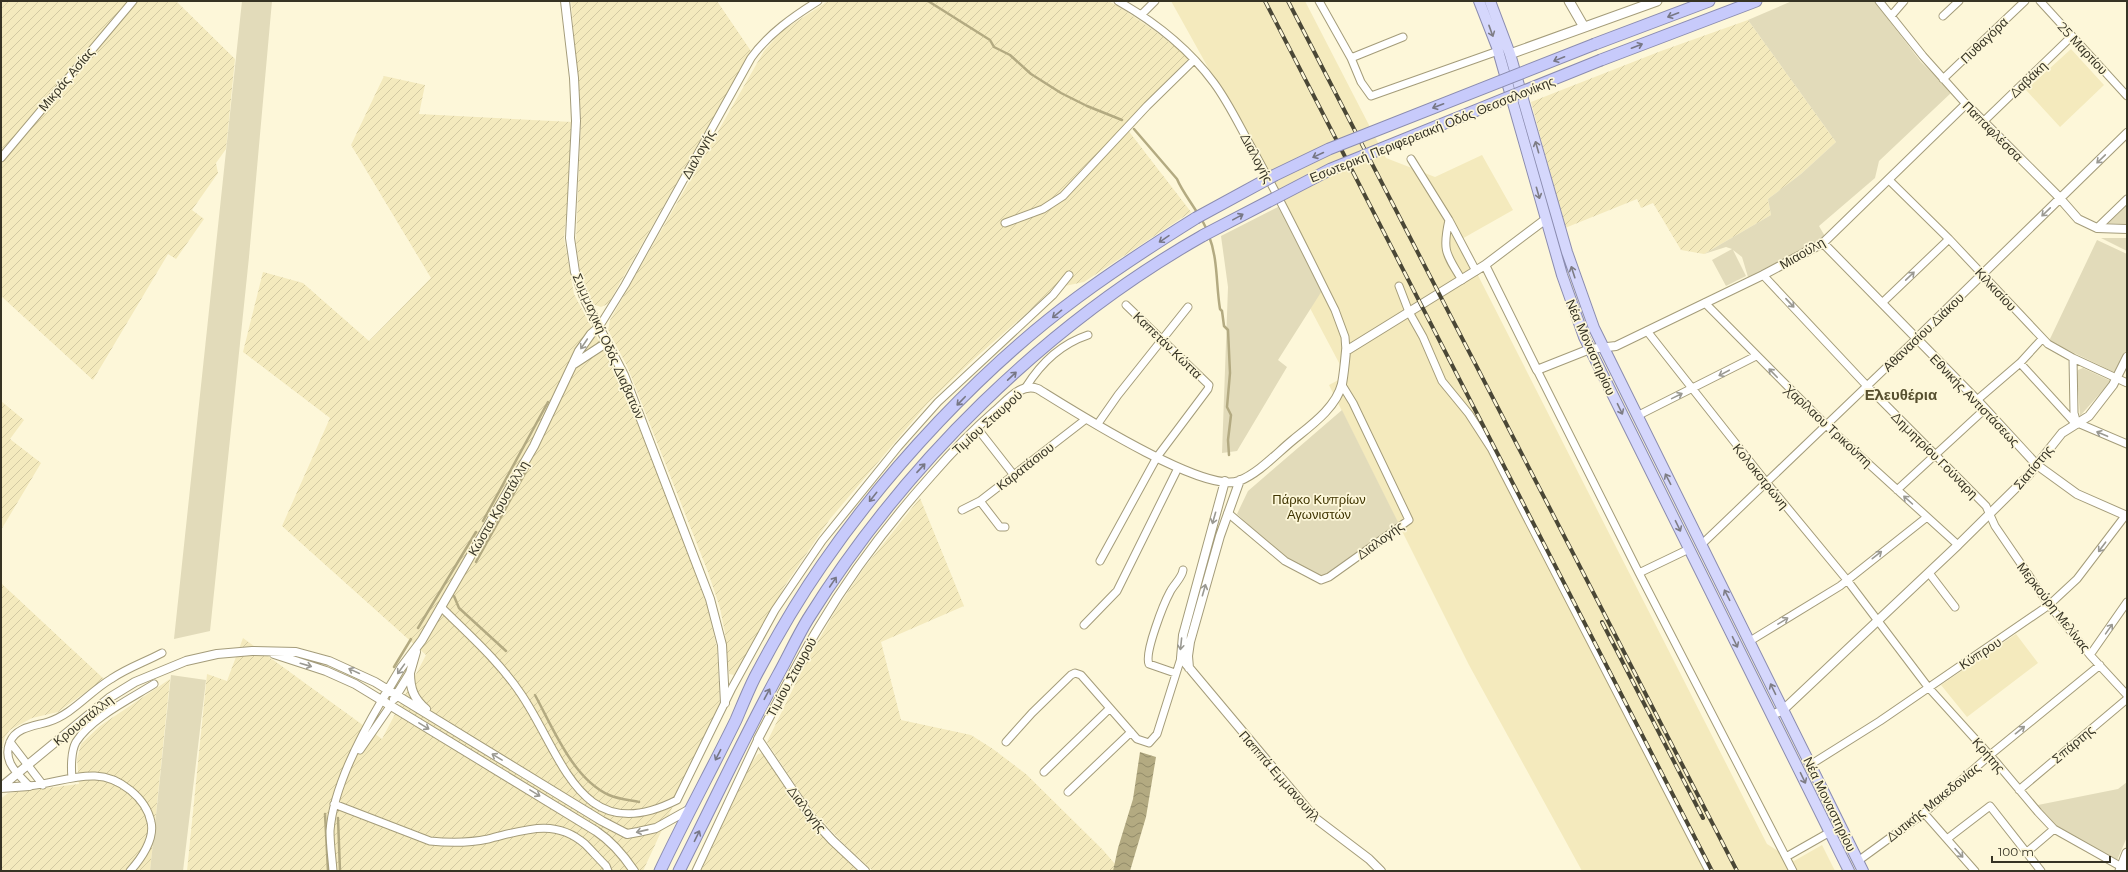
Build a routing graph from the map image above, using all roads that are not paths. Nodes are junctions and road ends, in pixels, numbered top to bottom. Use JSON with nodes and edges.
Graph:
{"nodes":[{"id":1,"x":133,"y":1,"type":"edge"},
{"id":2,"x":565,"y":1,"type":"edge"},
{"id":3,"x":818,"y":1,"type":"edge"},
{"id":4,"x":1118,"y":1,"type":"edge"},
{"id":5,"x":1155,"y":1,"type":"edge"},
{"id":6,"x":1319,"y":1,"type":"edge"},
{"id":7,"x":1479,"y":1,"type":"edge"},
{"id":8,"x":1490,"y":1,"type":"edge"},
{"id":9,"x":1570,"y":1,"type":"edge"},
{"id":10,"x":1657,"y":1,"type":"edge"},
{"id":11,"x":1709,"y":1,"type":"edge"},
{"id":12,"x":1756,"y":1,"type":"edge"},
{"id":13,"x":1879,"y":1,"type":"edge"},
{"id":14,"x":1904,"y":1,"type":"edge"},
{"id":15,"x":1959,"y":1,"type":"edge"},
{"id":16,"x":2025,"y":1,"type":"edge"},
{"id":17,"x":2040,"y":1,"type":"edge"},
{"id":18,"x":1141,"y":14,"type":"junction"},
{"id":19,"x":1891,"y":16,"type":"junction"},
{"id":20,"x":1943,"y":16,"type":"dead end"},
{"id":21,"x":1584,"y":27,"type":"junction"},
{"id":22,"x":2072,"y":36,"type":"junction"},
{"id":23,"x":1403,"y":37,"type":"dead end"},
{"id":24,"x":1498,"y":52,"type":"junction"},
{"id":25,"x":1510,"y":54,"type":"junction"},
{"id":26,"x":1351,"y":58,"type":"junction"},
{"id":27,"x":1194,"y":60,"type":"junction"},
{"id":28,"x":1943,"y":79,"type":"junction"},
{"id":29,"x":2127,"y":96,"type":"edge"},
{"id":30,"x":1966,"y":104,"type":"junction"},
{"id":31,"x":1983,"y":122,"type":"junction"},
{"id":32,"x":2127,"y":133,"type":"edge"},
{"id":33,"x":1,"y":158,"type":"edge"},
{"id":34,"x":1411,"y":159,"type":"dead end"},
{"id":35,"x":1889,"y":180,"type":"junction"},
{"id":36,"x":2060,"y":198,"type":"junction"},
{"id":37,"x":2127,"y":199,"type":"edge"},
{"id":38,"x":1546,"y":219,"type":"junction"},
{"id":39,"x":1450,"y":220,"type":"junction"},
{"id":40,"x":1005,"y":223,"type":"dead end"},
{"id":41,"x":2097,"y":228,"type":"junction"},
{"id":42,"x":2127,"y":229,"type":"edge"},
{"id":43,"x":1950,"y":239,"type":"junction"},
{"id":44,"x":1823,"y":243,"type":"junction"},
{"id":45,"x":1485,"y":265,"type":"junction"},
{"id":46,"x":1476,"y":271,"type":"junction"},
{"id":47,"x":1983,"y":274,"type":"junction"},
{"id":48,"x":1069,"y":275,"type":"dead end"},
{"id":49,"x":1763,"y":275,"type":"junction"},
{"id":50,"x":1462,"y":280,"type":"junction"},
{"id":51,"x":1399,"y":286,"type":"dead end"},
{"id":52,"x":1705,"y":303,"type":"junction"},
{"id":53,"x":1882,"y":303,"type":"junction"},
{"id":54,"x":1126,"y":305,"type":"dead end"},
{"id":55,"x":1188,"y":307,"type":"dead end"},
{"id":56,"x":1409,"y":312,"type":"junction"},
{"id":57,"x":599,"y":326,"type":"junction"},
{"id":58,"x":1648,"y":331,"type":"junction"},
{"id":59,"x":1088,"y":334,"type":"dead end"},
{"id":60,"x":606,"y":339,"type":"junction"},
{"id":61,"x":1916,"y":339,"type":"junction"},
{"id":62,"x":2042,"y":339,"type":"junction"},
{"id":63,"x":1162,"y":342,"type":"junction"},
{"id":64,"x":1602,"y":347,"type":"junction"},
{"id":65,"x":1590,"y":349,"type":"junction"},
{"id":66,"x":1346,"y":351,"type":"junction"},
{"id":67,"x":1756,"y":356,"type":"junction"},
{"id":68,"x":2127,"y":357,"type":"edge"},
{"id":69,"x":2073,"y":358,"type":"junction"},
{"id":70,"x":2020,"y":363,"type":"junction"},
{"id":71,"x":574,"y":364,"type":"junction"},
{"id":72,"x":1537,"y":370,"type":"junction"},
{"id":73,"x":2116,"y":379,"type":"junction"},
{"id":74,"x":2127,"y":383,"type":"edge"},
{"id":75,"x":1342,"y":385,"type":"junction"},
{"id":76,"x":1867,"y":386,"type":"junction"},
{"id":77,"x":1026,"y":387,"type":"junction"},
{"id":78,"x":1692,"y":389,"type":"junction"},
{"id":79,"x":1977,"y":400,"type":"junction"},
{"id":80,"x":1985,"y":409,"type":"junction"},
{"id":81,"x":1637,"y":416,"type":"junction"},
{"id":82,"x":1086,"y":419,"type":"junction"},
{"id":83,"x":2078,"y":424,"type":"junction"},
{"id":84,"x":1097,"y":425,"type":"junction"},
{"id":85,"x":1826,"y":425,"type":"junction"},
{"id":86,"x":977,"y":428,"type":"junction"},
{"id":87,"x":2127,"y":444,"type":"edge"},
{"id":88,"x":1936,"y":455,"type":"junction"},
{"id":89,"x":1157,"y":457,"type":"junction"},
{"id":90,"x":2037,"y":465,"type":"junction"},
{"id":91,"x":1178,"y":468,"type":"junction"},
{"id":92,"x":1014,"y":474,"type":"junction"},
{"id":93,"x":1240,"y":480,"type":"junction"},
{"id":94,"x":1225,"y":481,"type":"junction"},
{"id":95,"x":1766,"y":482,"type":"junction"},
{"id":96,"x":1897,"y":490,"type":"junction"},
{"id":97,"x":980,"y":501,"type":"junction"},
{"id":98,"x":962,"y":510,"type":"dead end"},
{"id":99,"x":1228,"y":513,"type":"junction"},
{"id":100,"x":1990,"y":513,"type":"junction"},
{"id":101,"x":2126,"y":516,"type":"edge"},
{"id":102,"x":1927,"y":517,"type":"junction"},
{"id":103,"x":1005,"y":528,"type":"dead end"},
{"id":104,"x":1702,"y":545,"type":"junction"},
{"id":105,"x":1958,"y":545,"type":"junction"},
{"id":106,"x":1689,"y":549,"type":"junction"},
{"id":107,"x":1100,"y":561,"type":"dead end"},
{"id":108,"x":1183,"y":570,"type":"dead end"},
{"id":109,"x":1639,"y":573,"type":"junction"},
{"id":110,"x":1929,"y":573,"type":"junction"},
{"id":111,"x":1847,"y":580,"type":"junction"},
{"id":112,"x":2127,"y":602,"type":"edge"},
{"id":113,"x":2049,"y":605,"type":"junction"},
{"id":114,"x":441,"y":607,"type":"junction"},
{"id":115,"x":1955,"y":607,"type":"dead end"},
{"id":116,"x":1877,"y":619,"type":"junction"},
{"id":117,"x":1084,"y":624,"type":"dead end"},
{"id":118,"x":1750,"y":641,"type":"junction"},
{"id":119,"x":417,"y":650,"type":"junction"},
{"id":120,"x":162,"y":652,"type":"dead end"},
{"id":121,"x":270,"y":652,"type":"junction"},
{"id":122,"x":2090,"y":655,"type":"junction"},
{"id":123,"x":1181,"y":658,"type":"junction"},
{"id":124,"x":2100,"y":665,"type":"junction"},
{"id":125,"x":1189,"y":669,"type":"junction"},
{"id":126,"x":410,"y":673,"type":"junction"},
{"id":127,"x":1175,"y":673,"type":"junction"},
{"id":128,"x":154,"y":684,"type":"dead end"},
{"id":129,"x":1928,"y":687,"type":"junction"},
{"id":130,"x":388,"y":690,"type":"junction"},
{"id":131,"x":2127,"y":695,"type":"edge"},
{"id":132,"x":397,"y":696,"type":"junction"},
{"id":133,"x":2127,"y":699,"type":"edge"},
{"id":134,"x":382,"y":700,"type":"junction"},
{"id":135,"x":725,"y":703,"type":"junction"},
{"id":136,"x":391,"y":705,"type":"junction"},
{"id":137,"x":1109,"y":708,"type":"junction"},
{"id":138,"x":1783,"y":710,"type":"junction"},
{"id":139,"x":1772,"y":715,"type":"junction"},
{"id":140,"x":443,"y":724,"type":"junction"},
{"id":141,"x":1131,"y":732,"type":"junction"},
{"id":142,"x":758,"y":739,"type":"junction"},
{"id":143,"x":10,"y":742,"type":"junction"},
{"id":144,"x":1006,"y":742,"type":"dead end"},
{"id":145,"x":1990,"y":755,"type":"junction"},
{"id":146,"x":351,"y":761,"type":"junction"},
{"id":147,"x":1810,"y":764,"type":"junction"},
{"id":148,"x":27,"y":765,"type":"junction"},
{"id":149,"x":1044,"y":772,"type":"dead end"},
{"id":150,"x":17,"y":774,"type":"junction"},
{"id":151,"x":72,"y":778,"type":"junction"},
{"id":152,"x":43,"y":785,"type":"junction"},
{"id":153,"x":29,"y":786,"type":"junction"},
{"id":154,"x":1,"y":788,"type":"edge"},
{"id":155,"x":2019,"y":790,"type":"junction"},
{"id":156,"x":1068,"y":792,"type":"dead end"},
{"id":157,"x":334,"y":804,"type":"junction"},
{"id":158,"x":690,"y":809,"type":"junction"},
{"id":159,"x":1924,"y":813,"type":"junction"},
{"id":160,"x":2054,"y":829,"type":"junction"},
{"id":161,"x":1830,"y":832,"type":"junction"},
{"id":162,"x":1947,"y":839,"type":"junction"},
{"id":163,"x":2026,"y":853,"type":"junction"},
{"id":164,"x":2127,"y":853,"type":"edge"},
{"id":165,"x":1786,"y":857,"type":"junction"},
{"id":166,"x":1858,"y":861,"type":"junction"},
{"id":167,"x":2123,"y":870,"type":"edge"},
{"id":168,"x":130,"y":871,"type":"edge"},
{"id":169,"x":333,"y":871,"type":"edge"},
{"id":170,"x":608,"y":871,"type":"edge"},
{"id":171,"x":634,"y":871,"type":"edge"},
{"id":172,"x":660,"y":871,"type":"edge"},
{"id":173,"x":679,"y":871,"type":"edge"},
{"id":174,"x":696,"y":871,"type":"edge"},
{"id":175,"x":865,"y":871,"type":"edge"},
{"id":176,"x":1381,"y":871,"type":"edge"},
{"id":177,"x":1709,"y":871,"type":"edge"},
{"id":178,"x":1794,"y":871,"type":"edge"},
{"id":179,"x":1849,"y":871,"type":"edge"},
{"id":180,"x":1863,"y":871,"type":"edge"},
{"id":181,"x":1975,"y":871,"type":"edge"},
{"id":182,"x":2040,"y":871,"type":"edge"}],
"edges":[{"from":1,"to":33,"type":"street","name":"Μικράς Ασίας"},
{"from":2,"to":57,"type":"street","name":"Συμμαχική Οδός Διαβατών"},
{"from":3,"to":57,"type":"street","name":"Διαλογής"},
{"from":4,"to":18,"type":"street","name":"Διαλογής"},
{"from":5,"to":18,"type":"street"},
{"from":6,"to":26,"type":"street"},
{"from":7,"to":24,"type":"main road","name":"Νέα Μοναστηρίου","one_way":true},
{"from":8,"to":25,"type":"main road","name":"Νέα Μοναστηρίου"},
{"from":9,"to":21,"type":"main road"},
{"from":10,"to":21,"type":"main road"},
{"from":11,"to":158,"type":"highway","name":"Εσωτερική Περιφερειακή Οδός Θεσσαλονίκης","one_way":true,"bridge":true},
{"from":173,"to":12,"type":"highway","name":"Εσωτερική Περιφερειακή Οδός Θεσσαλονίκης","one_way":true,"bridge":true},
{"from":13,"to":19,"type":"street","name":"Παπαφλέσσα"},
{"from":14,"to":19,"type":"street"},
{"from":15,"to":20,"type":"street"},
{"from":16,"to":28,"type":"street","name":"Πυθαγόρα"},
{"from":17,"to":22,"type":"street","name":"25 Μαρτίου"},
{"from":18,"to":27,"type":"street","name":"Διαλογής"},
{"from":19,"to":28,"type":"street","name":"Παπαφλέσσα"},
{"from":21,"to":25,"type":"main road"},
{"from":22,"to":29,"type":"street","name":"25 Μαρτίου"},
{"from":22,"to":31,"type":"street","name":"Δαβάκη"},
{"from":23,"to":26,"type":"street"},
{"from":24,"to":26,"type":"street"},
{"from":24,"to":38,"type":"main road","name":"Νέα Μοναστηρίου","one_way":true},
{"from":64,"to":25,"type":"main road","name":"Νέα Μοναστηρίου","one_way":true},
{"from":27,"to":40,"type":"street"},
{"from":27,"to":66,"type":"street","name":"Διαλογής"},
{"from":28,"to":30,"type":"street","name":"Παπαφλέσσα"},
{"from":30,"to":31,"type":"street","name":"Παπαφλέσσα"},
{"from":30,"to":35,"type":"street","name":"Μιαούλη"},
{"from":31,"to":36,"type":"street","name":"Παπαφλέσσα"},
{"from":32,"to":36,"type":"street","name":"Αθανασίου Διάκου","one_way":true},
{"from":34,"to":39,"type":"street"},
{"from":35,"to":43,"type":"street","name":"Κιλκισίου"},
{"from":35,"to":44,"type":"street","name":"Μιαούλη"},
{"from":36,"to":41,"type":"street","name":"Παπαφλέσσα"},
{"from":36,"to":47,"type":"street","name":"Αθανασίου Διάκου","one_way":true},
{"from":37,"to":41,"type":"street"},
{"from":38,"to":45,"type":"street"},
{"from":38,"to":65,"type":"main road","name":"Νέα Μοναστηρίου"},
{"from":39,"to":46,"type":"street"},
{"from":39,"to":50,"type":"street"},
{"from":41,"to":42,"type":"street","name":"Παπαφλέσσα"},
{"from":43,"to":47,"type":"street","name":"Κιλκισίου"},
{"from":53,"to":43,"type":"street","one_way":true},
{"from":44,"to":49,"type":"street","name":"Μιαούλη"},
{"from":44,"to":53,"type":"street","name":"Εθνικής Αντιστάσεως"},
{"from":45,"to":46,"type":"street"},
{"from":45,"to":72,"type":"street"},
{"from":46,"to":50,"type":"street"},
{"from":47,"to":61,"type":"street","name":"Αθανασίου Διάκου"},
{"from":47,"to":62,"type":"street","name":"Κιλκισίου"},
{"from":48,"to":135,"type":"street"},
{"from":49,"to":52,"type":"street","name":"Μιαούλη"},
{"from":49,"to":76,"type":"street","name":"Δημητρίου Γούναρη","one_way":true},
{"from":50,"to":56,"type":"street"},
{"from":51,"to":56,"type":"street"},
{"from":52,"to":58,"type":"street","name":"Μιαούλη"},
{"from":52,"to":67,"type":"street","name":"Χαρίλαου Τρικούπη"},
{"from":53,"to":61,"type":"street","name":"Εθνικής Αντιστάσεως"},
{"from":54,"to":63,"type":"street","name":"Καπετάν Κώττα"},
{"from":55,"to":63,"type":"street"},
{"from":56,"to":66,"type":"street"},
{"from":56,"to":177,"type":"street"},
{"from":57,"to":60,"type":"street","name":"Συμμαχική Οδός Διαβατών"},
{"from":57,"to":71,"type":"street","name":"Κώστα Κρυστάλλη","one_way":true},
{"from":58,"to":64,"type":"street","name":"Μιαούλη"},
{"from":58,"to":78,"type":"street","name":"Κολοκοτρώνη"},
{"from":59,"to":77,"type":"street"},
{"from":60,"to":71,"type":"street","name":"Κώστα Κρυστάλλη"},
{"from":60,"to":135,"type":"street","name":"Συμμαχική Οδός Διαβατών"},
{"from":61,"to":76,"type":"street","name":"Αθανασίου Διάκου"},
{"from":61,"to":79,"type":"street","name":"Εθνικής Αντιστάσεως"},
{"from":62,"to":69,"type":"street","name":"Κιλκισίου"},
{"from":62,"to":70,"type":"street"},
{"from":63,"to":84,"type":"street"},
{"from":63,"to":89,"type":"street","name":"Καπετάν Κώττα"},
{"from":64,"to":65,"type":"street","name":"Μιαούλη"},
{"from":64,"to":81,"type":"main road","name":"Νέα Μοναστηρίου"},
{"from":65,"to":72,"type":"street","name":"Μιαούλη"},
{"from":65,"to":106,"type":"main road","name":"Νέα Μοναστηρίου","one_way":true},
{"from":66,"to":75,"type":"street","name":"Τιμίου Σταυρού"},
{"from":67,"to":78,"type":"street","one_way":true},
{"from":85,"to":67,"type":"street","name":"Χαρίλαου Τρικούπη","one_way":true},
{"from":68,"to":73,"type":"street","name":"Σιατίστης"},
{"from":69,"to":73,"type":"street","name":"Κιλκισίου"},
{"from":69,"to":83,"type":"street"},
{"from":70,"to":79,"type":"street"},
{"from":70,"to":83,"type":"street"},
{"from":71,"to":114,"type":"street","name":"Κώστα Κρυστάλλη"},
{"from":72,"to":109,"type":"street"},
{"from":73,"to":74,"type":"street","name":"Κιλκισίου"},
{"from":73,"to":83,"type":"street","name":"Σιατίστης"},
{"from":75,"to":93,"type":"street","name":"Τιμίου Σταυρού"},
{"from":75,"to":99,"type":"street","name":"Διαλογής"},
{"from":76,"to":85,"type":"street","name":"Αθανασίου Διάκου"},
{"from":76,"to":88,"type":"street","name":"Δημητρίου Γούναρη"},
{"from":77,"to":82,"type":"street","name":"Τιμίου Σταυρού"},
{"from":77,"to":86,"type":"street","name":"Τιμίου Σταυρού"},
{"from":81,"to":78,"type":"street","one_way":true},
{"from":78,"to":95,"type":"street","name":"Κολοκοτρώνη"},
{"from":79,"to":80,"type":"street","name":"Εθνικής Αντιστάσεως"},
{"from":80,"to":88,"type":"street"},
{"from":80,"to":90,"type":"street","name":"Εθνικής Αντιστάσεως"},
{"from":104,"to":81,"type":"main road","name":"Νέα Μοναστηρίου","one_way":true},
{"from":82,"to":84,"type":"street","name":"Τιμίου Σταυρού"},
{"from":82,"to":92,"type":"street","name":"Καρατάσιου"},
{"from":87,"to":83,"type":"street","one_way":true},
{"from":83,"to":90,"type":"street","name":"Σιατίστης"},
{"from":84,"to":89,"type":"street","name":"Τιμίου Σταυρού"},
{"from":85,"to":95,"type":"street","name":"Αθανασίου Διάκου"},
{"from":85,"to":96,"type":"street","name":"Χαρίλαου Τρικούπη"},
{"from":86,"to":92,"type":"street"},
{"from":86,"to":142,"type":"street","name":"Τιμίου Σταυρού"},
{"from":88,"to":96,"type":"street"},
{"from":88,"to":100,"type":"street","name":"Δημητρίου Γούναρη"},
{"from":89,"to":91,"type":"street","name":"Τιμίου Σταυρού"},
{"from":89,"to":107,"type":"street"},
{"from":90,"to":100,"type":"street","name":"Σιατίστης"},
{"from":90,"to":101,"type":"street","name":"Εθνικής Αντιστάσεως"},
{"from":91,"to":94,"type":"street","name":"Τιμίου Σταυρού"},
{"from":91,"to":117,"type":"street"},
{"from":92,"to":97,"type":"street","name":"Καρατάσιου"},
{"from":93,"to":94,"type":"street","name":"Τιμίου Σταυρού"},
{"from":93,"to":99,"type":"street"},
{"from":94,"to":123,"type":"street","one_way":true},
{"from":95,"to":104,"type":"street","name":"Αθανασίου Διάκου"},
{"from":95,"to":111,"type":"street","name":"Κολοκοτρώνη"},
{"from":102,"to":96,"type":"street","name":"Χαρίλαου Τρικούπη","one_way":true},
{"from":97,"to":98,"type":"street","name":"Καρατάσιου"},
{"from":97,"to":103,"type":"street"},
{"from":125,"to":99,"type":"street","one_way":true},
{"from":100,"to":105,"type":"street","name":"Σιατίστης"},
{"from":100,"to":113,"type":"street","name":"Μερκούρη Μελίνας"},
{"from":101,"to":113,"type":"street","name":"Κύπρου","one_way":true},
{"from":102,"to":105,"type":"street","name":"Χαρίλαου Τρικούπη"},
{"from":111,"to":102,"type":"street","one_way":true},
{"from":118,"to":104,"type":"main road","name":"Νέα Μοναστηρίου","one_way":true},
{"from":105,"to":110,"type":"street","name":"Σιατίστης"},
{"from":106,"to":109,"type":"street"},
{"from":106,"to":139,"type":"main road","name":"Νέα Μοναστηρίου","one_way":true},
{"from":108,"to":127,"type":"street"},
{"from":109,"to":165,"type":"street"},
{"from":110,"to":115,"type":"street"},
{"from":110,"to":116,"type":"street","name":"Σιατίστης"},
{"from":111,"to":116,"type":"street","name":"Κολοκοτρώνη"},
{"from":118,"to":111,"type":"street","one_way":true},
{"from":122,"to":112,"type":"street","one_way":true},
{"from":113,"to":122,"type":"street","name":"Μερκούρη Μελίνας"},
{"from":113,"to":129,"type":"street","name":"Κύπρου"},
{"from":114,"to":119,"type":"street","name":"Κώστα Κρυστάλλη"},
{"from":114,"to":135,"type":"street"},
{"from":116,"to":129,"type":"street","name":"Κρήτης"},
{"from":116,"to":138,"type":"street","name":"Σιατίστης"},
{"from":138,"to":118,"type":"main road","name":"Νέα Μοναστηρίου","one_way":true},
{"from":119,"to":126,"type":"street","name":"Κώστα Κρυστάλλη"},
{"from":119,"to":130,"type":"street","name":"Κώστα Κρυστάλλη","one_way":true},
{"from":120,"to":143,"type":"street"},
{"from":130,"to":121,"type":"street","one_way":true},
{"from":121,"to":134,"type":"street","one_way":true},
{"from":121,"to":148,"type":"street","name":"Κρουστάλλη"},
{"from":122,"to":124,"type":"street","name":"Μερκούρη Μελίνας"},
{"from":123,"to":125,"type":"street","name":"Παππά Εμμανουήλ"},
{"from":123,"to":127,"type":"street"},
{"from":124,"to":131,"type":"street","name":"Μερκούρη Μελίνας"},
{"from":145,"to":124,"type":"street","name":"Δυτικής Μακεδονίας","one_way":true},
{"from":125,"to":176,"type":"street","name":"Παππά Εμμανουήλ"},
{"from":126,"to":132,"type":"street","name":"Κώστα Κρυστάλλη"},
{"from":126,"to":140,"type":"street"},
{"from":127,"to":141,"type":"street"},
{"from":128,"to":151,"type":"street"},
{"from":129,"to":145,"type":"street","name":"Κρήτης"},
{"from":129,"to":147,"type":"street","name":"Κύπρου"},
{"from":130,"to":132,"type":"street"},
{"from":130,"to":134,"type":"street","name":"Κώστα Κρυστάλλη"},
{"from":132,"to":136,"type":"street","name":"Κώστα Κρυστάλλη"},
{"from":132,"to":140,"type":"street"},
{"from":133,"to":155,"type":"street","name":"Σπάρτης"},
{"from":134,"to":136,"type":"street"},
{"from":134,"to":146,"type":"street","name":"Κώστα Κρυστάλλη"},
{"from":136,"to":146,"type":"street","name":"Κώστα Κρυστάλλη"},
{"from":136,"to":171,"type":"street","one_way":true},
{"from":137,"to":141,"type":"street"},
{"from":137,"to":144,"type":"street"},
{"from":137,"to":149,"type":"street"},
{"from":138,"to":139,"type":"street","name":"Σιατίστης"},
{"from":138,"to":147,"type":"main road","name":"Νέα Μοναστηρίου"},
{"from":139,"to":161,"type":"main road","name":"Νέα Μοναστηρίου","one_way":true},
{"from":158,"to":140,"type":"street","one_way":true},
{"from":141,"to":156,"type":"street"},
{"from":142,"to":174,"type":"street"},
{"from":142,"to":175,"type":"street","name":"Διαλογής"},
{"from":143,"to":148,"type":"street"},
{"from":143,"to":150,"type":"street"},
{"from":145,"to":155,"type":"street","name":"Κρήτης"},
{"from":145,"to":159,"type":"street","name":"Δυτικής Μακεδονίας"},
{"from":146,"to":157,"type":"street","name":"Κώστα Κρυστάλλη"},
{"from":147,"to":166,"type":"main road","name":"Νέα Μοναστηρίου"},
{"from":148,"to":150,"type":"street","name":"Κρουστάλλη"},
{"from":148,"to":152,"type":"street"},
{"from":150,"to":153,"type":"street"},
{"from":150,"to":154,"type":"street","name":"Κρουστάλλη"},
{"from":151,"to":152,"type":"street"},
{"from":151,"to":168,"type":"street"},
{"from":152,"to":153,"type":"street"},
{"from":153,"to":154,"type":"street"},
{"from":155,"to":160,"type":"street","name":"Κρήτης"},
{"from":157,"to":169,"type":"street","name":"Κώστα Κρυστάλλη"},
{"from":157,"to":170,"type":"street"},
{"from":158,"to":172,"type":"highway","name":"Εσωτερική Περιφερειακή Οδός Θεσσαλονίκης"},
{"from":159,"to":162,"type":"street"},
{"from":159,"to":166,"type":"street","name":"Δυτικής Μακεδονίας"},
{"from":160,"to":163,"type":"street"},
{"from":160,"to":167,"type":"street","name":"Κρήτης"},
{"from":161,"to":165,"type":"street"},
{"from":161,"to":179,"type":"main road","name":"Νέα Μοναστηρίου"},
{"from":162,"to":163,"type":"street"},
{"from":162,"to":181,"type":"street","one_way":true},
{"from":163,"to":182,"type":"street"},
{"from":164,"to":167,"type":"main road"},
{"from":165,"to":178,"type":"street"},
{"from":166,"to":180,"type":"main road","name":"Νέα Μοναστηρίου"}]}
